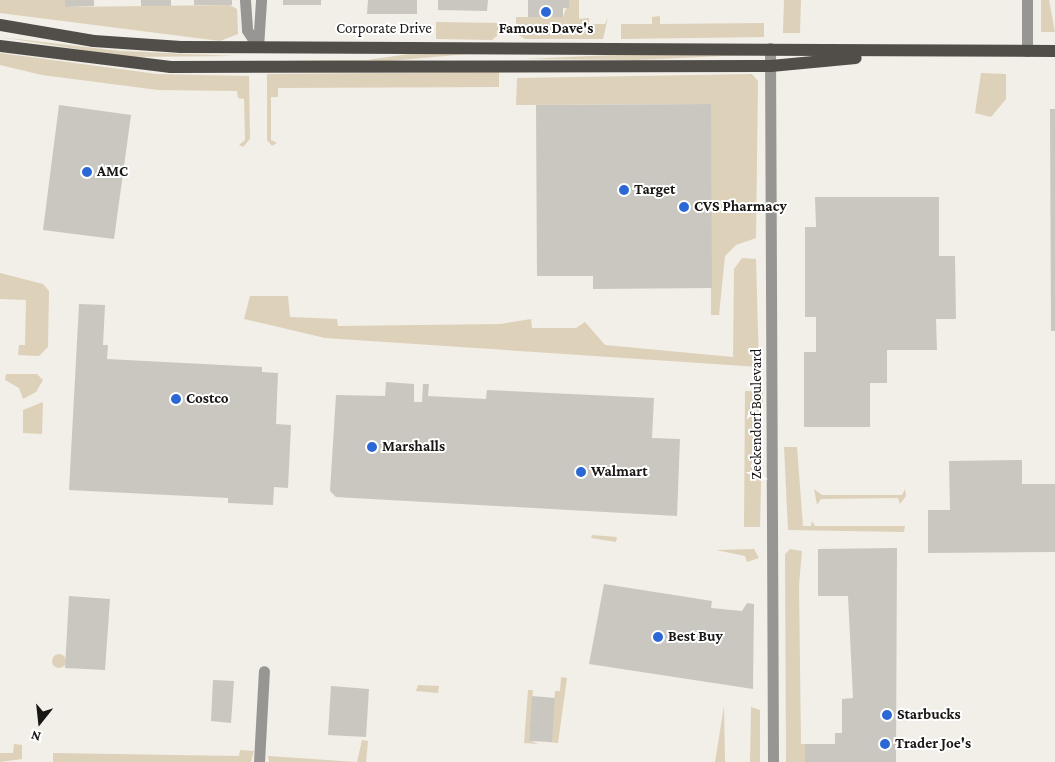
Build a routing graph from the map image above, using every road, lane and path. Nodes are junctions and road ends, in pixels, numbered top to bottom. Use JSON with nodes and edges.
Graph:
{"nodes":[{"id":1,"x":246,"y":0,"type":"edge"},
{"id":2,"x":261,"y":0,"type":"edge"},
{"id":3,"x":1026,"y":0,"type":"edge"},
{"id":4,"x":0,"y":25,"type":"edge"},
{"id":5,"x":0,"y":46,"type":"edge"},
{"id":6,"x":258,"y":47,"type":"junction"},
{"id":7,"x":770,"y":48,"type":"junction"},
{"id":8,"x":1055,"y":51,"type":"edge"},
{"id":9,"x":1027,"y":52,"type":"junction"},
{"id":10,"x":905,"y":53,"type":"junction"},
{"id":11,"x":771,"y":66,"type":"junction"},
{"id":12,"x":264,"y":671,"type":"dead end"},
{"id":13,"x":259,"y":762,"type":"edge"},
{"id":14,"x":774,"y":762,"type":"edge"}],
"edges":[{"from":1,"to":6,"type":"street"},
{"from":2,"to":6,"type":"street"},
{"from":3,"to":9,"type":"street"},
{"from":4,"to":6,"type":"main road","name":"Corporate Drive"},
{"from":5,"to":11,"type":"main road"},
{"from":6,"to":7,"type":"main road","name":"Corporate Drive"},
{"from":7,"to":10,"type":"main road"},
{"from":7,"to":11,"type":"street","name":"Zeckendorf Boulevard"},
{"from":8,"to":9,"type":"main road"},
{"from":9,"to":10,"type":"main road"},
{"from":10,"to":11,"type":"main road"},
{"from":11,"to":14,"type":"street","name":"Zeckendorf Boulevard"},
{"from":12,"to":13,"type":"street"}]}
